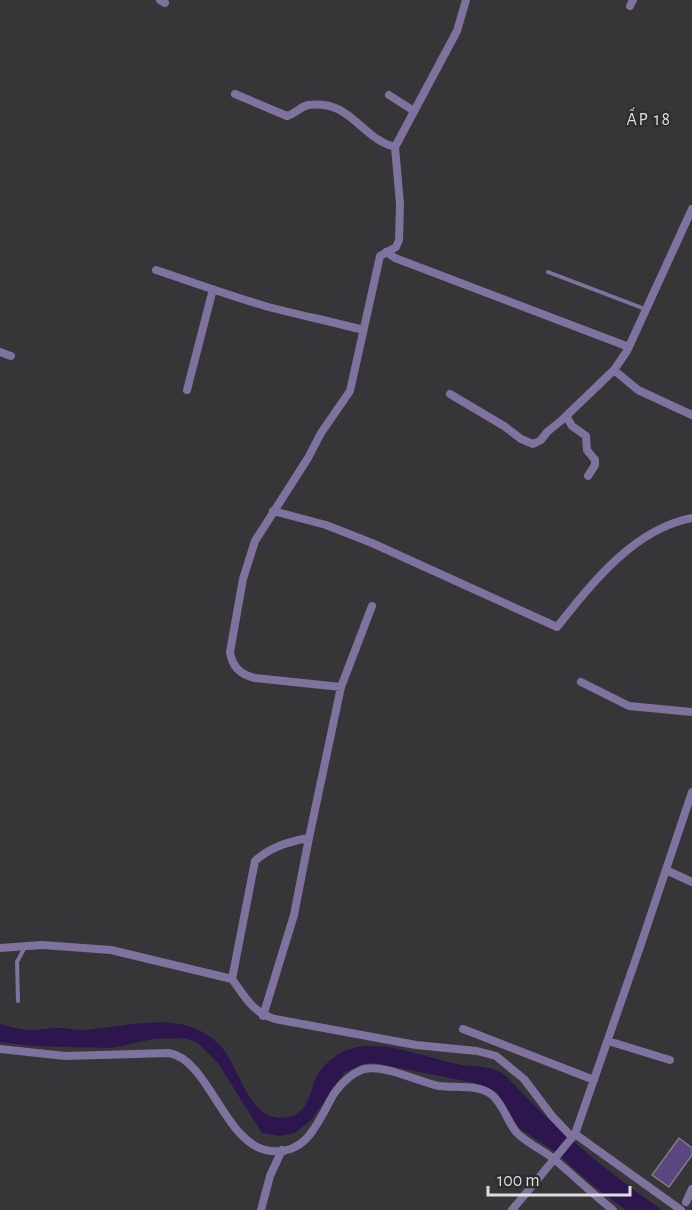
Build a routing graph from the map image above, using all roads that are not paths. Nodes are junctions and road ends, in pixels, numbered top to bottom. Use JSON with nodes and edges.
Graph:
{"nodes":[{"id":1,"x":466,"y":0,"type":"edge"},
{"id":2,"x":236,"y":94,"type":"dead end"},
{"id":3,"x":389,"y":94,"type":"dead end"},
{"id":4,"x":414,"y":111,"type":"junction"},
{"id":5,"x":396,"y":147,"type":"junction"},
{"id":6,"x":692,"y":209,"type":"edge"},
{"id":7,"x":386,"y":252,"type":"junction"},
{"id":8,"x":156,"y":270,"type":"dead end"},
{"id":9,"x":548,"y":272,"type":"dead end"},
{"id":10,"x":213,"y":289,"type":"junction"},
{"id":11,"x":646,"y":309,"type":"junction"},
{"id":12,"x":363,"y":330,"type":"junction"},
{"id":13,"x":629,"y":347,"type":"junction"},
{"id":14,"x":0,"y":352,"type":"edge"},
{"id":15,"x":11,"y":356,"type":"dead end"},
{"id":16,"x":614,"y":370,"type":"junction"},
{"id":17,"x":187,"y":390,"type":"dead end"},
{"id":18,"x":450,"y":394,"type":"dead end"},
{"id":19,"x":566,"y":416,"type":"junction"},
{"id":20,"x":692,"y":416,"type":"edge"},
{"id":21,"x":588,"y":476,"type":"dead end"},
{"id":22,"x":273,"y":511,"type":"junction"},
{"id":23,"x":692,"y":518,"type":"edge"},
{"id":24,"x":372,"y":606,"type":"dead end"},
{"id":25,"x":581,"y":682,"type":"dead end"},
{"id":26,"x":341,"y":687,"type":"junction"},
{"id":27,"x":692,"y":712,"type":"edge"},
{"id":28,"x":692,"y":792,"type":"edge"},
{"id":29,"x":309,"y":838,"type":"junction"},
{"id":30,"x":666,"y":870,"type":"junction"},
{"id":31,"x":692,"y":882,"type":"edge"},
{"id":32,"x":26,"y":946,"type":"junction"},
{"id":33,"x":0,"y":948,"type":"edge"},
{"id":34,"x":232,"y":980,"type":"junction"},
{"id":35,"x":18,"y":1001,"type":"dead end"},
{"id":36,"x":263,"y":1016,"type":"junction"},
{"id":37,"x":463,"y":1029,"type":"dead end"},
{"id":38,"x":608,"y":1041,"type":"junction"},
{"id":39,"x":0,"y":1049,"type":"edge"},
{"id":40,"x":669,"y":1060,"type":"dead end"},
{"id":41,"x":594,"y":1080,"type":"junction"},
{"id":42,"x":573,"y":1135,"type":"junction"},
{"id":43,"x":282,"y":1150,"type":"junction"},
{"id":44,"x":554,"y":1158,"type":"junction"},
{"id":45,"x":692,"y":1189,"type":"edge"},
{"id":46,"x":683,"y":1206,"type":"edge"},
{"id":47,"x":261,"y":1210,"type":"edge"},
{"id":48,"x":512,"y":1210,"type":"edge"},
{"id":49,"x":613,"y":1210,"type":"edge"}],
"edges":[{"from":1,"to":4,"type":"street"},
{"from":2,"to":5,"type":"street"},
{"from":3,"to":4,"type":"street"},
{"from":4,"to":5,"type":"street"},
{"from":5,"to":7,"type":"street"},
{"from":6,"to":11,"type":"street"},
{"from":7,"to":12,"type":"street"},
{"from":7,"to":13,"type":"street"},
{"from":8,"to":10,"type":"street"},
{"from":9,"to":11,"type":"lane"},
{"from":10,"to":12,"type":"street"},
{"from":10,"to":17,"type":"street"},
{"from":11,"to":13,"type":"street"},
{"from":12,"to":22,"type":"street"},
{"from":13,"to":16,"type":"street"},
{"from":14,"to":15,"type":"street"},
{"from":16,"to":19,"type":"street"},
{"from":16,"to":20,"type":"street"},
{"from":18,"to":19,"type":"street"},
{"from":19,"to":21,"type":"street"},
{"from":22,"to":23,"type":"street"},
{"from":22,"to":26,"type":"street"},
{"from":24,"to":26,"type":"street"},
{"from":25,"to":27,"type":"street"},
{"from":26,"to":29,"type":"street"},
{"from":28,"to":30,"type":"street"},
{"from":29,"to":34,"type":"street"},
{"from":29,"to":36,"type":"street"},
{"from":30,"to":31,"type":"street"},
{"from":30,"to":38,"type":"street"},
{"from":32,"to":33,"type":"street"},
{"from":32,"to":34,"type":"street"},
{"from":32,"to":35,"type":"lane"},
{"from":34,"to":36,"type":"street"},
{"from":36,"to":42,"type":"street"},
{"from":37,"to":41,"type":"street"},
{"from":38,"to":40,"type":"street"},
{"from":38,"to":41,"type":"street"},
{"from":39,"to":43,"type":"street"},
{"from":41,"to":42,"type":"street"},
{"from":42,"to":44,"type":"street"},
{"from":42,"to":46,"type":"street"},
{"from":43,"to":44,"type":"street"},
{"from":43,"to":47,"type":"street"},
{"from":44,"to":48,"type":"street"},
{"from":44,"to":49,"type":"street"},
{"from":45,"to":46,"type":"street"}]}
